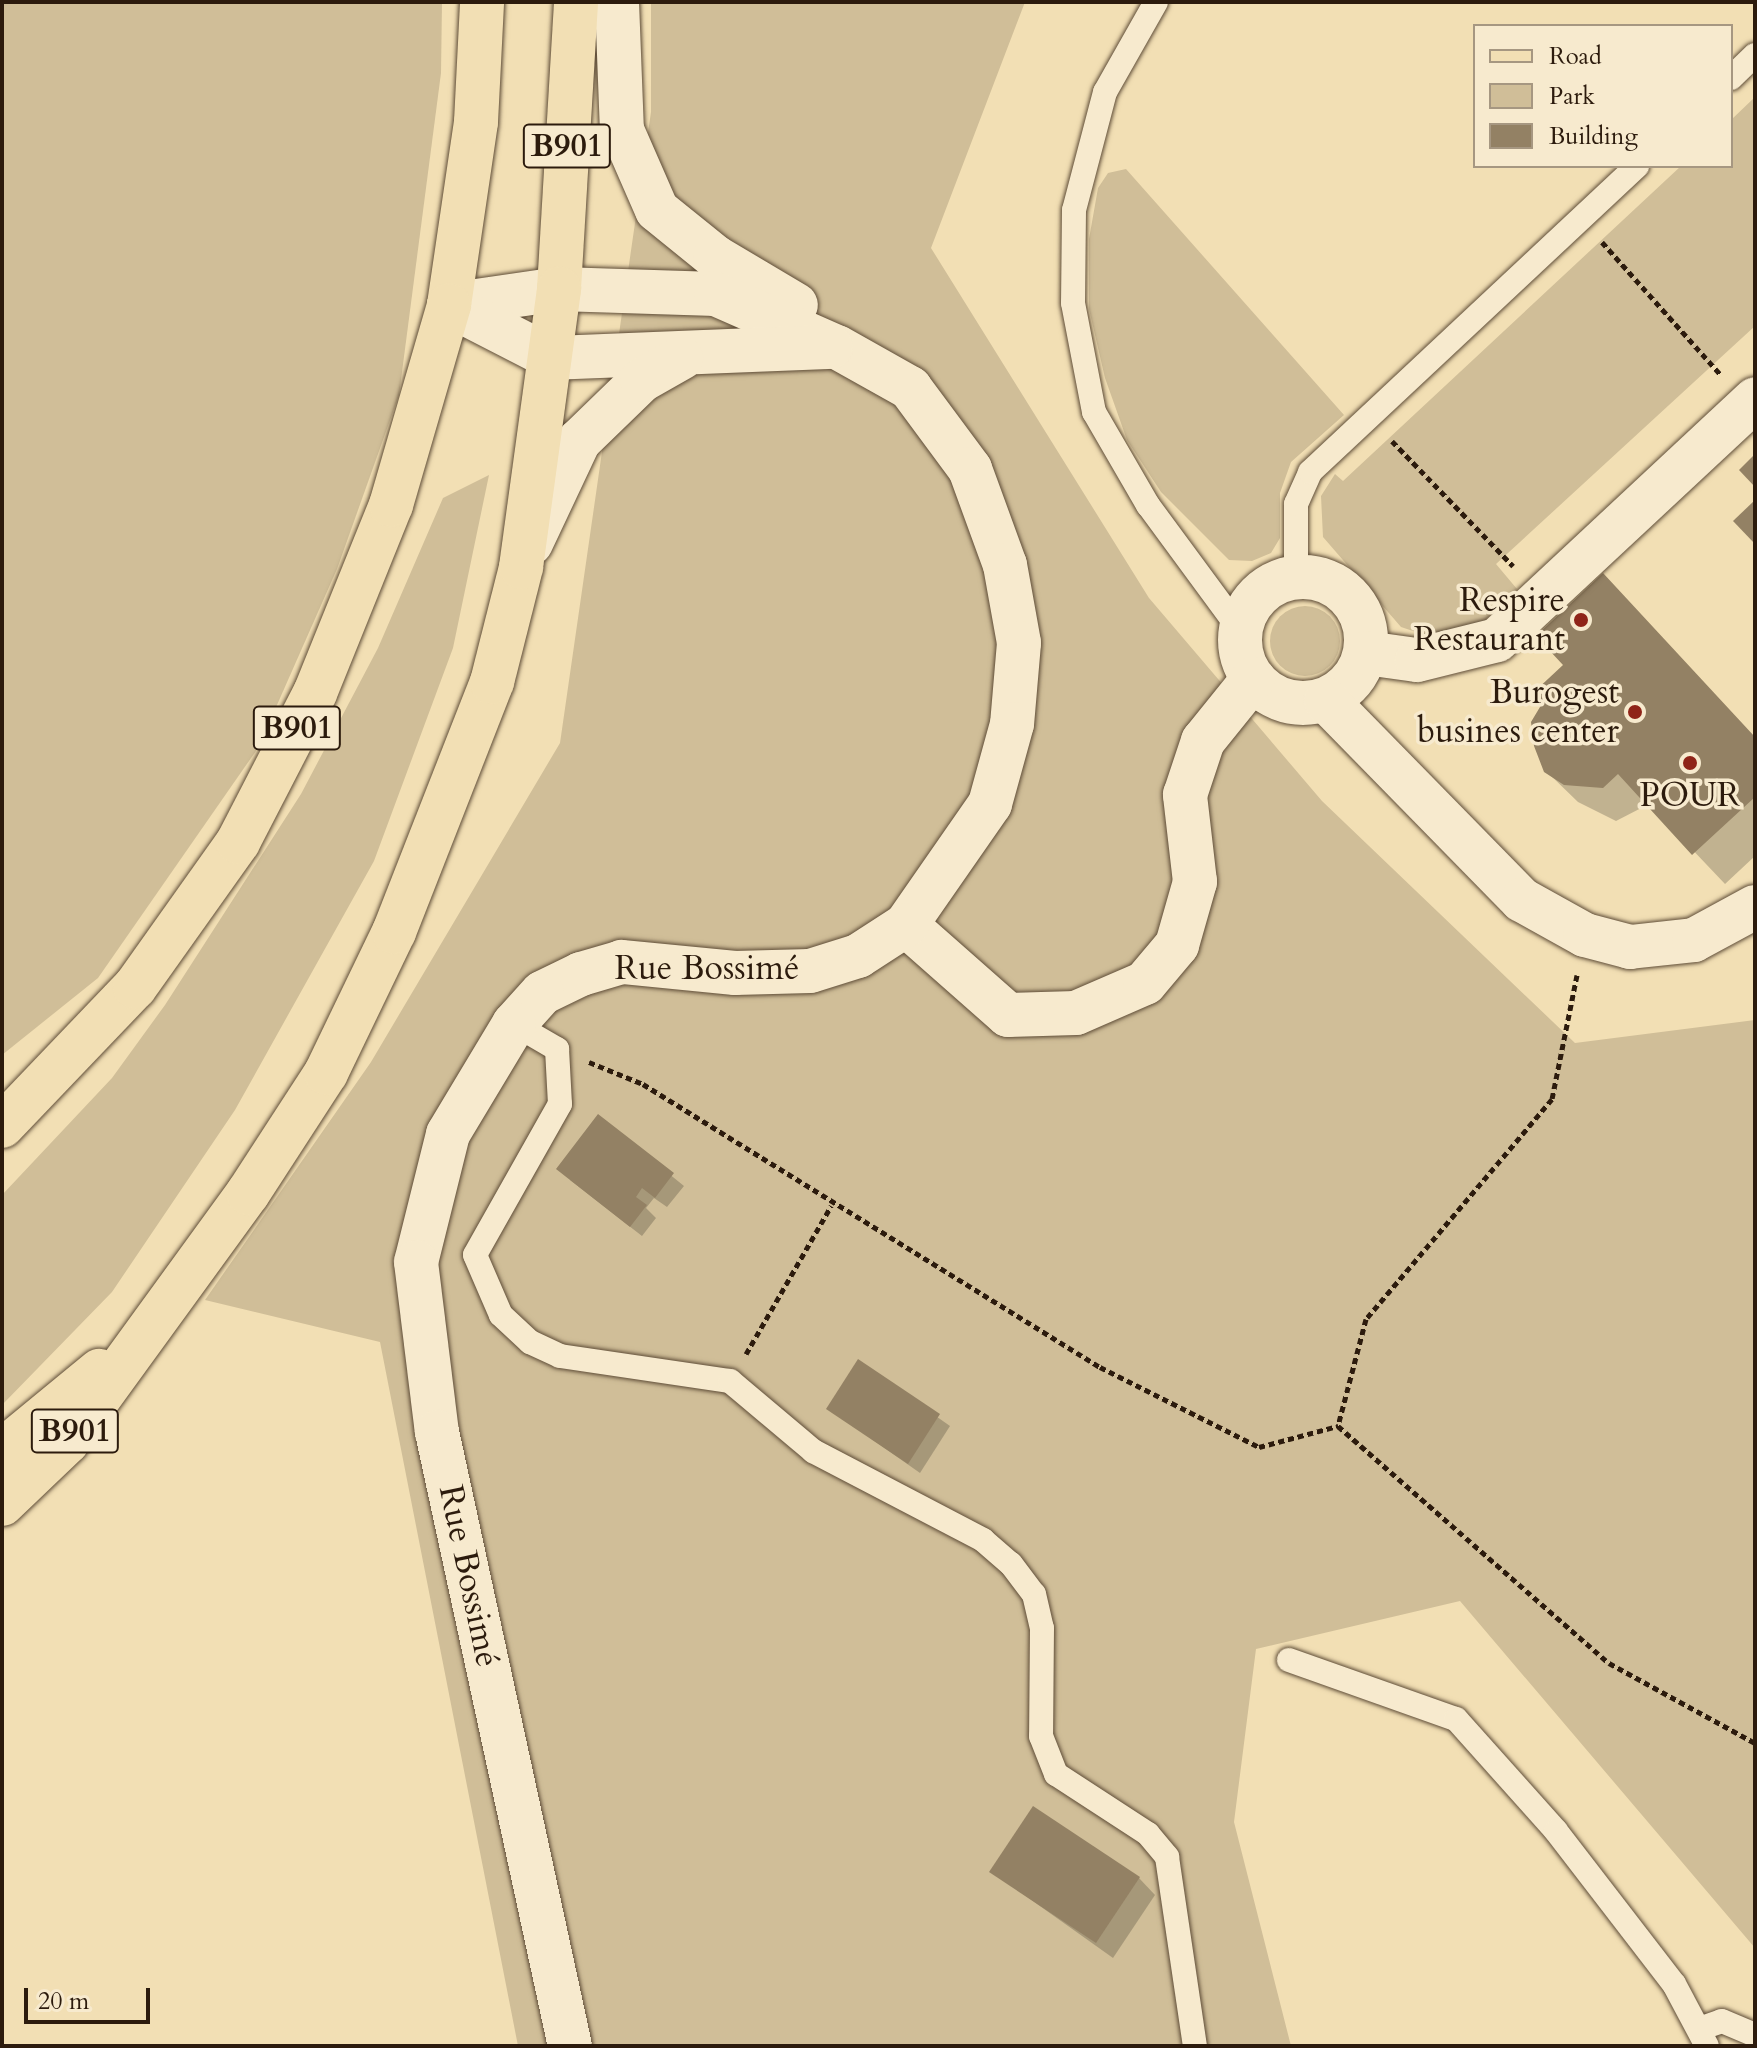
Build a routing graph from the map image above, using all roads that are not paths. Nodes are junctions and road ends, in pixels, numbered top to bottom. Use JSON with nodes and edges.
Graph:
{"nodes":[{"id":1,"x":482,"y":2,"type":"edge"},
{"id":2,"x":576,"y":2,"type":"edge"},
{"id":3,"x":617,"y":2,"type":"edge"},
{"id":4,"x":1156,"y":2,"type":"edge"},
{"id":5,"x":1755,"y":55,"type":"edge"},
{"id":6,"x":1733,"y":76,"type":"edge"},
{"id":7,"x":1635,"y":168,"type":"edge"},
{"id":8,"x":559,"y":289,"type":"junction"},
{"id":9,"x":449,"y":305,"type":"junction"},
{"id":10,"x":837,"y":347,"type":"junction"},
{"id":11,"x":552,"y":358,"type":"junction"},
{"id":12,"x":681,"y":358,"type":"junction"},
{"id":13,"x":1755,"y":399,"type":"edge"},
{"id":14,"x":521,"y":567,"type":"junction"},
{"id":15,"x":1296,"y":577,"type":"junction"},
{"id":16,"x":1240,"y":630,"type":"junction"},
{"id":17,"x":1366,"y":653,"type":"junction"},
{"id":18,"x":1253,"y":679,"type":"junction"},
{"id":19,"x":1326,"y":700,"type":"junction"},
{"id":20,"x":1755,"y":907,"type":"edge"},
{"id":21,"x":906,"y":925,"type":"junction"},
{"id":22,"x":514,"y":1024,"type":"junction"},
{"id":23,"x":20,"y":1101,"type":"edge"},
{"id":24,"x":2,"y":1126,"type":"edge"},
{"id":25,"x":132,"y":1345,"type":"junction"},
{"id":26,"x":2,"y":1451,"type":"edge"},
{"id":27,"x":2,"y":1504,"type":"edge"},
{"id":28,"x":1289,"y":1660,"type":"dead end"},
{"id":29,"x":1755,"y":2035,"type":"edge"},
{"id":30,"x":1703,"y":2038,"type":"edge"},
{"id":31,"x":570,"y":2046,"type":"edge"},
{"id":32,"x":1195,"y":2046,"type":"edge"}],
"edges":[{"from":1,"to":9,"type":"main road","number":"B901"},
{"from":2,"to":8,"type":"main road","number":"B901"},
{"from":3,"to":10,"type":"street"},
{"from":4,"to":16,"type":"lane"},
{"from":5,"to":6,"type":"lane"},
{"from":7,"to":15,"type":"lane"},
{"from":8,"to":9,"type":"street"},
{"from":8,"to":10,"type":"street"},
{"from":8,"to":11,"type":"main road","number":"B901"},
{"from":9,"to":11,"type":"street"},
{"from":9,"to":23,"type":"main road","number":"B901"},
{"from":10,"to":12,"type":"street"},
{"from":10,"to":21,"type":"street","name":"Rue Bossimé"},
{"from":11,"to":12,"type":"street"},
{"from":11,"to":14,"type":"main road","number":"B901"},
{"from":12,"to":14,"type":"street"},
{"from":13,"to":17,"type":"street"},
{"from":14,"to":25,"type":"main road","number":"B901"},
{"from":15,"to":16,"type":"street"},
{"from":15,"to":17,"type":"street"},
{"from":16,"to":18,"type":"street"},
{"from":17,"to":19,"type":"street"},
{"from":18,"to":19,"type":"street"},
{"from":18,"to":21,"type":"street"},
{"from":19,"to":20,"type":"street"},
{"from":21,"to":22,"type":"street","name":"Rue Bossimé"},
{"from":22,"to":31,"type":"street","name":"Rue Bossimé"},
{"from":22,"to":32,"type":"lane"},
{"from":23,"to":24,"type":"main road","number":"B901"},
{"from":25,"to":26,"type":"main road","number":"B901"},
{"from":25,"to":27,"type":"main road","number":"B901"},
{"from":28,"to":30,"type":"lane"},
{"from":29,"to":30,"type":"lane"}]}
